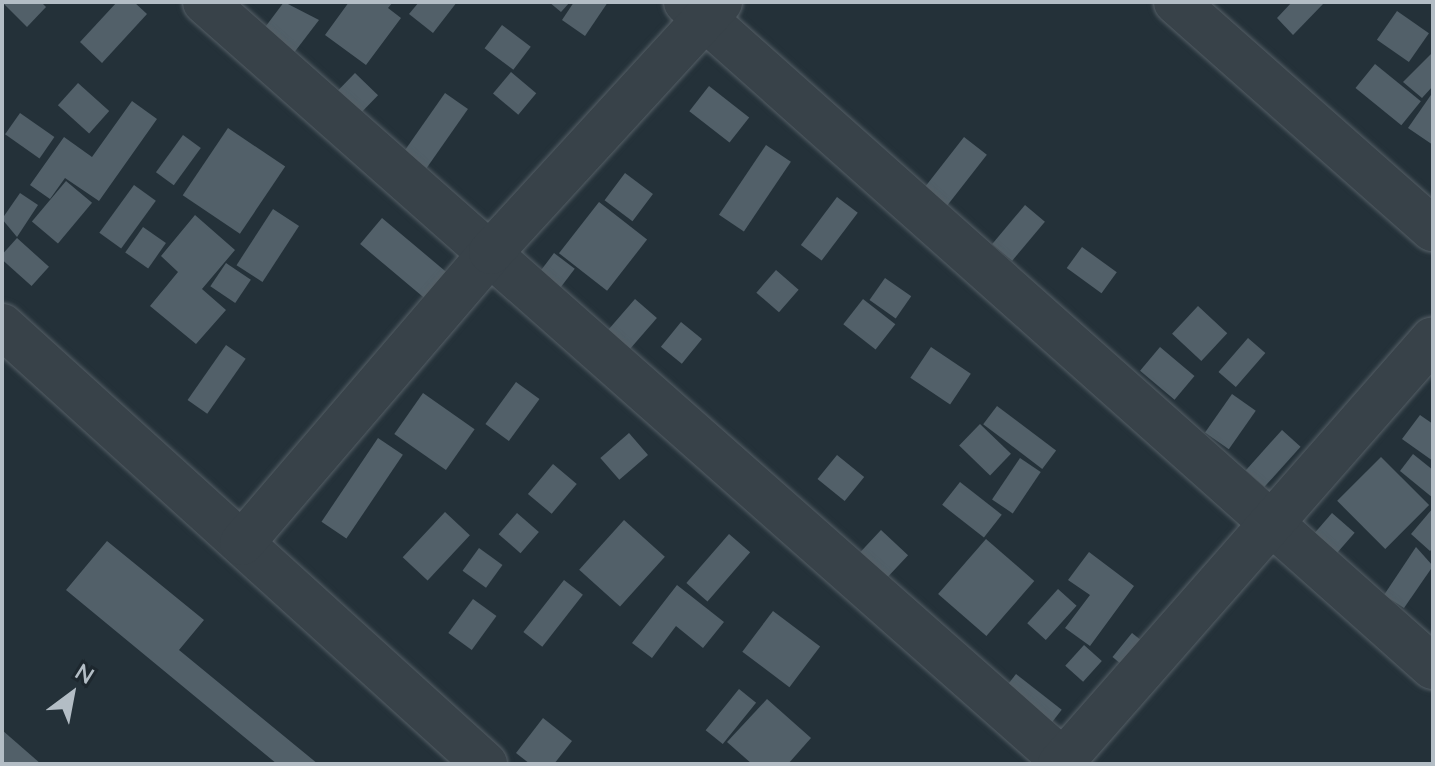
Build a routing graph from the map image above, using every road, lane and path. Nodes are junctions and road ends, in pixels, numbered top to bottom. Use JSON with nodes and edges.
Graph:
{"nodes":[{"id":1,"x":205,"y":2,"type":"edge"},
{"id":2,"x":1176,"y":2,"type":"edge"},
{"id":3,"x":703,"y":8,"type":"edge"},
{"id":4,"x":1433,"y":229,"type":"edge"},
{"id":5,"x":491,"y":252,"type":"junction"},
{"id":6,"x":4,"y":332,"type":"edge"},
{"id":7,"x":1433,"y":339,"type":"edge"},
{"id":8,"x":1270,"y":523,"type":"junction"},
{"id":9,"x":242,"y":543,"type":"junction"},
{"id":10,"x":1433,"y":667,"type":"edge"},
{"id":11,"x":466,"y":758,"type":"edge"},
{"id":12,"x":1063,"y":763,"type":"edge"}],
"edges":[{"from":1,"to":5,"type":"street"},
{"from":2,"to":4,"type":"street"},
{"from":3,"to":5,"type":"street"},
{"from":3,"to":8,"type":"street"},
{"from":5,"to":9,"type":"street"},
{"from":5,"to":12,"type":"street"},
{"from":6,"to":9,"type":"street"},
{"from":7,"to":8,"type":"street"},
{"from":8,"to":10,"type":"street"},
{"from":8,"to":12,"type":"street"},
{"from":9,"to":11,"type":"street"}]}
